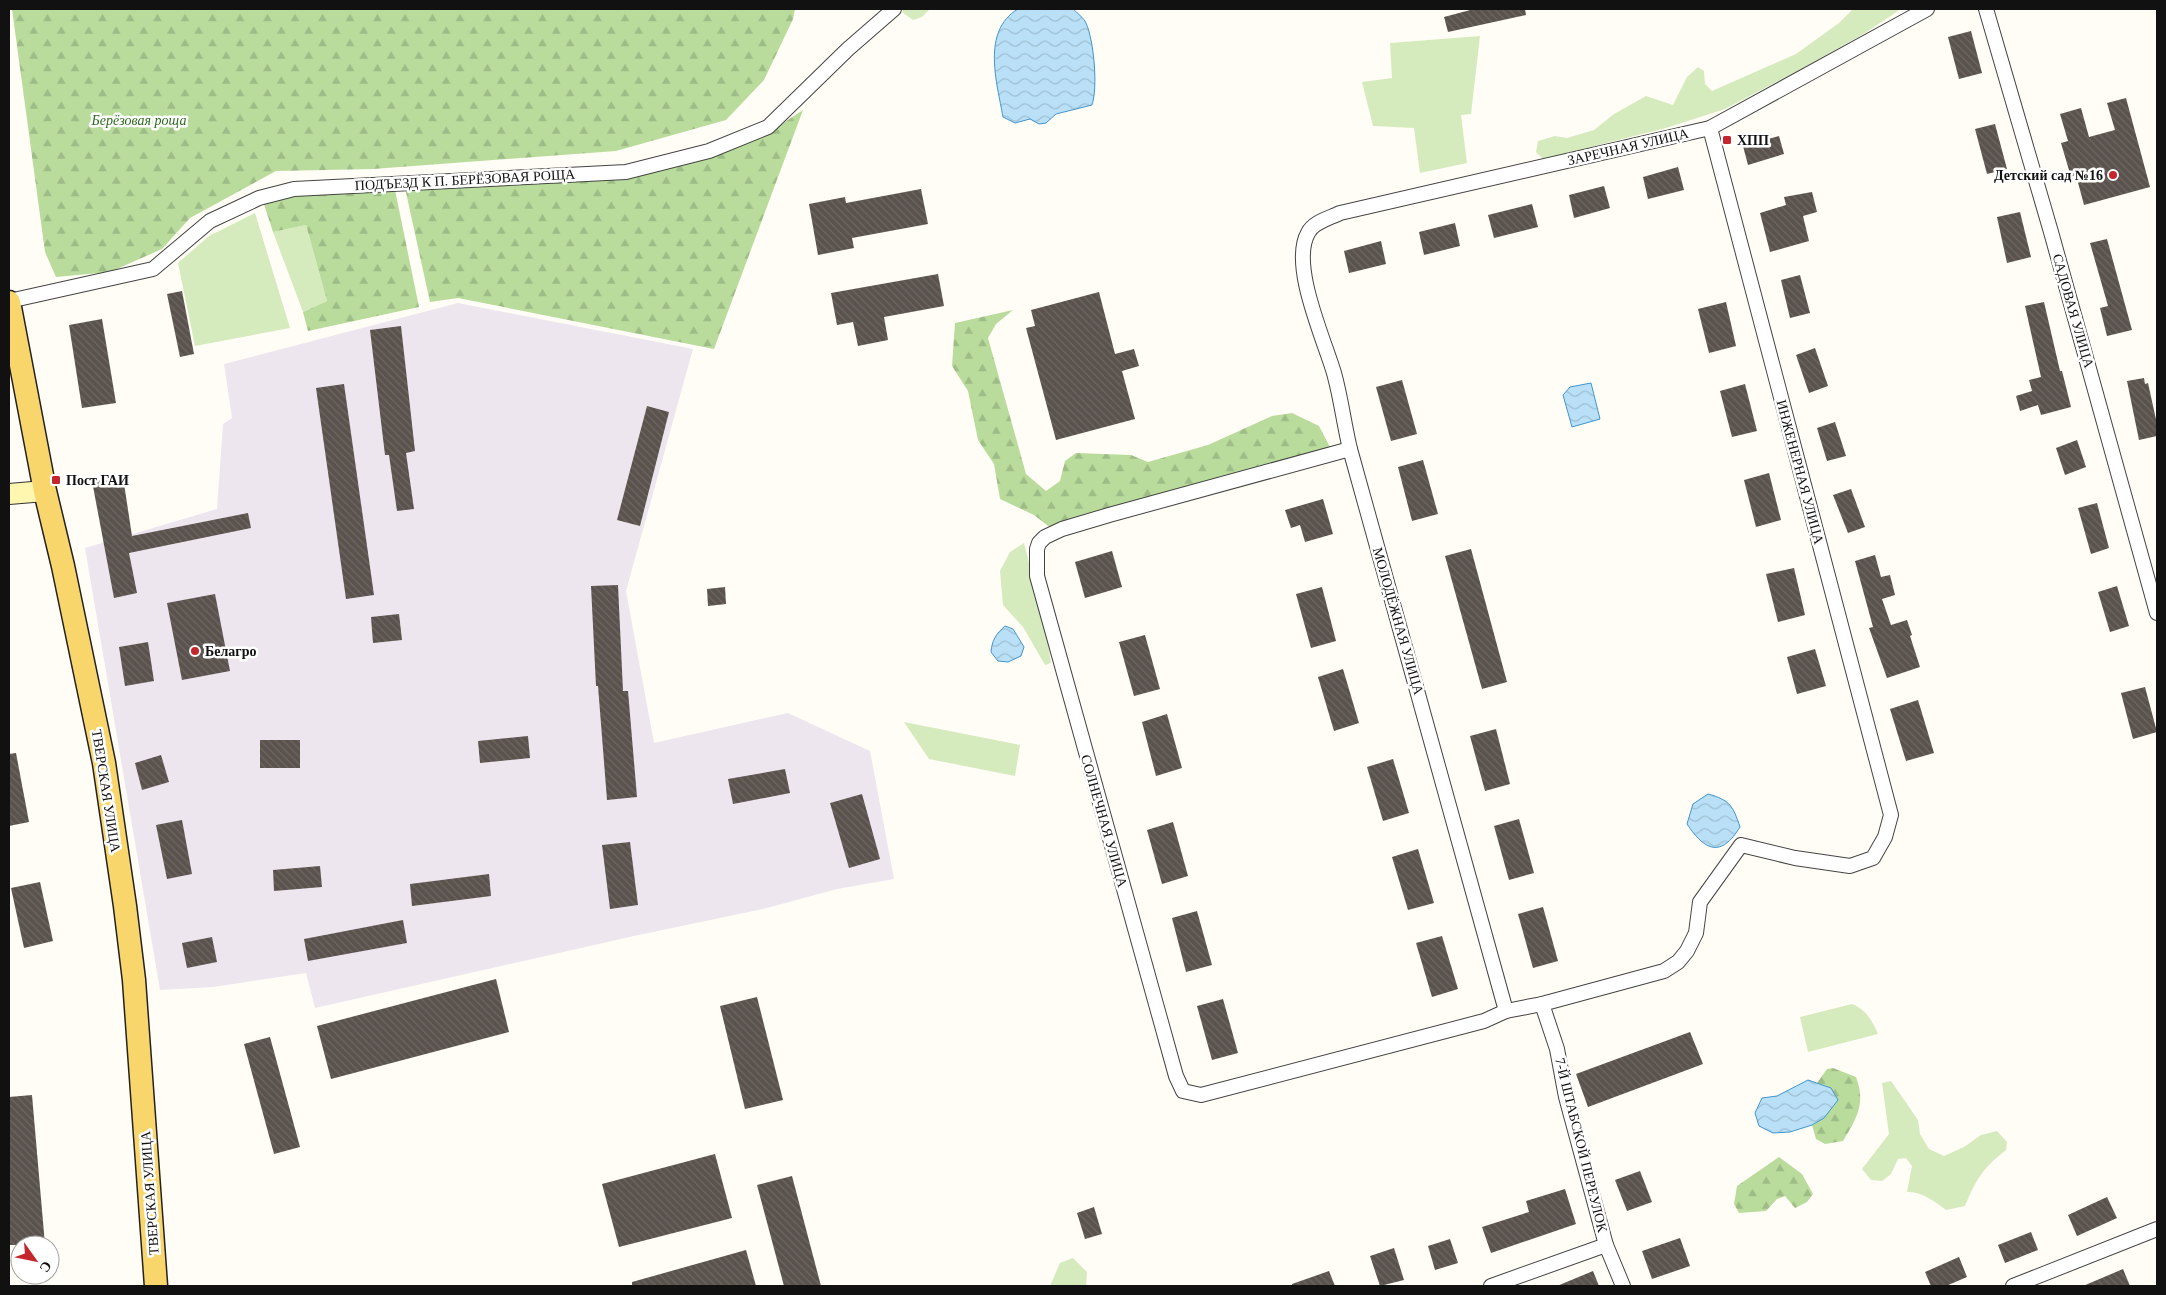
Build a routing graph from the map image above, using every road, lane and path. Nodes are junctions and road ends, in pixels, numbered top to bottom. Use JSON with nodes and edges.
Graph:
{"nodes":[{"id":1,"x":894,"y":9,"type":"edge"},
{"id":2,"x":1927,"y":9,"type":"edge"},
{"id":3,"x":1986,"y":9,"type":"edge"},
{"id":4,"x":1710,"y":128,"type":"junction"},
{"id":5,"x":1309,"y":230,"type":"joint"},
{"id":6,"x":9,"y":302,"type":"edge"},
{"id":7,"x":1350,"y":449,"type":"junction"},
{"id":8,"x":45,"y":491,"type":"junction"},
{"id":9,"x":9,"y":494,"type":"edge"},
{"id":10,"x":2157,"y":614,"type":"edge"},
{"id":11,"x":1542,"y":1004,"type":"junction"},
{"id":12,"x":1506,"y":1011,"type":"junction"},
{"id":13,"x":2157,"y":1229,"type":"edge"},
{"id":14,"x":1606,"y":1245,"type":"junction"},
{"id":15,"x":156,"y":1286,"type":"edge"},
{"id":16,"x":1491,"y":1286,"type":"edge"},
{"id":17,"x":1623,"y":1286,"type":"edge"},
{"id":18,"x":2013,"y":1286,"type":"edge"}],
"edges":[{"from":1,"to":6,"type":"street","name":"ПОДЪЕЗД К П. БЕРЁЗОВАЯ РОЩА"},
{"from":2,"to":4,"type":"street","name":"ЗАРЕЧНАЯ УЛИЦА"},
{"from":3,"to":10,"type":"street","name":"САДОВАЯ УЛИЦА"},
{"from":4,"to":5,"type":"street","name":"ЗАРЕЧНАЯ УЛИЦА"},
{"from":4,"to":11,"type":"street","name":"ИНЖЕНЕРНАЯ УЛИЦА"},
{"from":5,"to":7,"type":"street","name":"МОЛОДЁЖНАЯ УЛИЦА"},
{"from":6,"to":8,"type":"main road","name":"ТВЕРСКАЯ УЛИЦА"},
{"from":7,"to":12,"type":"street","name":"МОЛОДЁЖНАЯ УЛИЦА"},
{"from":7,"to":12,"type":"street","name":"СОЛНЕЧНАЯ УЛИЦА"},
{"from":8,"to":9,"type":"street"},
{"from":8,"to":15,"type":"main road","name":"ТВЕРСКАЯ УЛИЦА"},
{"from":11,"to":12,"type":"street"},
{"from":11,"to":14,"type":"street","name":"7-Й ШТАБСКОЙ ПЕРЕУЛОК"},
{"from":13,"to":18,"type":"street"},
{"from":14,"to":16,"type":"street"},
{"from":14,"to":17,"type":"street","name":"7-Й ШТАБСКОЙ ПЕРЕУЛОК"}]}
